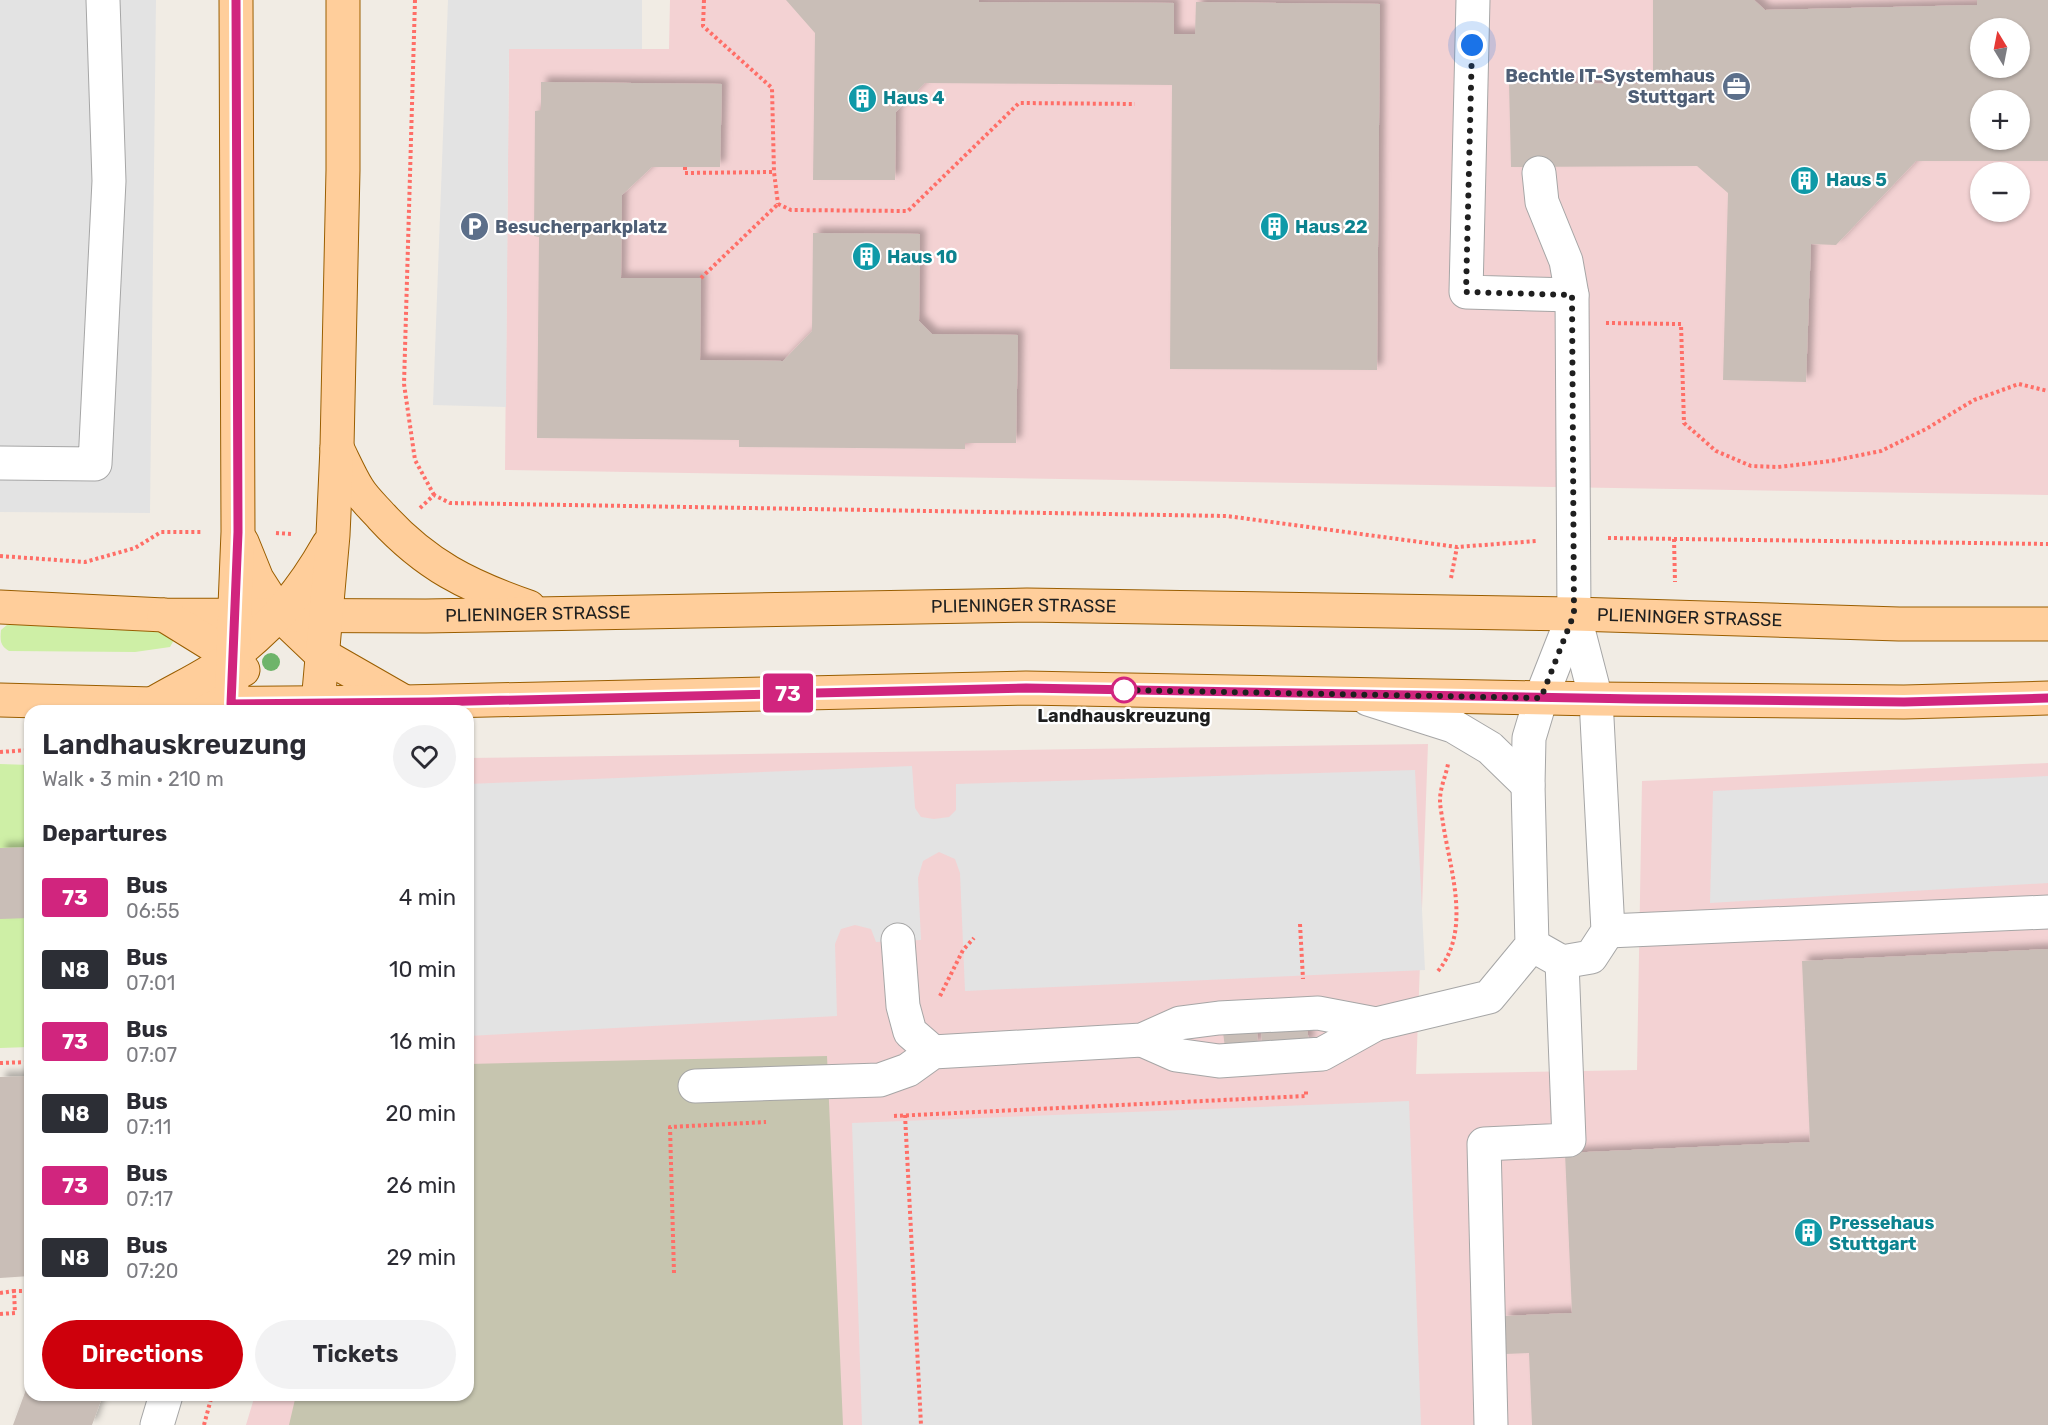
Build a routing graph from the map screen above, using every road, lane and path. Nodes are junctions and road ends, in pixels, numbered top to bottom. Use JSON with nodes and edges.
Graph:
{"nodes":[{"id":1,"x":103,"y":0,"type":"edge"},
{"id":2,"x":236,"y":0,"type":"edge"},
{"id":3,"x":343,"y":0,"type":"edge"},
{"id":4,"x":415,"y":0,"type":"edge"},
{"id":5,"x":704,"y":0,"type":"edge"},
{"id":6,"x":1473,"y":0,"type":"edge"},
{"id":7,"x":1136,"y":104,"type":"dead end"},
{"id":8,"x":685,"y":167,"type":"dead end"},
{"id":9,"x":774,"y":172,"type":"junction"},
{"id":10,"x":1539,"y":173,"type":"dead end"},
{"id":11,"x":777,"y":204,"type":"junction"},
{"id":12,"x":701,"y":278,"type":"dead end"},
{"id":13,"x":1572,"y":309,"type":"junction"},
{"id":14,"x":2048,"y":391,"type":"edge"},
{"id":15,"x":337,"y":447,"type":"junction"},
{"id":16,"x":0,"y":463,"type":"edge"},
{"id":17,"x":434,"y":495,"type":"junction"},
{"id":18,"x":238,"y":532,"type":"junction"},
{"id":19,"x":398,"y":534,"type":"junction"},
{"id":20,"x":333,"y":535,"type":"junction"},
{"id":21,"x":1574,"y":538,"type":"junction"},
{"id":22,"x":2048,"y":544,"type":"edge"},
{"id":23,"x":0,"y":556,"type":"edge"},
{"id":24,"x":0,"y":607,"type":"edge"},
{"id":25,"x":544,"y":613,"type":"junction"},
{"id":26,"x":1574,"y":614,"type":"junction"},
{"id":27,"x":164,"y":615,"type":"junction"},
{"id":28,"x":235,"y":615,"type":"junction"},
{"id":29,"x":280,"y":615,"type":"junction"},
{"id":30,"x":325,"y":615,"type":"junction"},
{"id":31,"x":401,"y":615,"type":"junction"},
{"id":32,"x":2048,"y":624,"type":"edge"},
{"id":33,"x":321,"y":654,"type":"junction"},
{"id":34,"x":232,"y":657,"type":"junction"},
{"id":35,"x":1355,"y":694,"type":"junction"},
{"id":36,"x":1541,"y":698,"type":"junction"},
{"id":37,"x":2048,"y":698,"type":"edge"},
{"id":38,"x":1596,"y":699,"type":"junction"},
{"id":39,"x":0,"y":700,"type":"edge"},
{"id":40,"x":404,"y":702,"type":"junction"},
{"id":41,"x":153,"y":704,"type":"junction"},
{"id":42,"x":179,"y":705,"type":"edge"},
{"id":43,"x":231,"y":705,"type":"edge"},
{"id":44,"x":270,"y":705,"type":"edge"},
{"id":45,"x":275,"y":705,"type":"edge"},
{"id":46,"x":317,"y":705,"type":"edge"},
{"id":47,"x":352,"y":705,"type":"edge"},
{"id":48,"x":24,"y":750,"type":"edge"},
{"id":49,"x":0,"y":752,"type":"edge"},
{"id":50,"x":1450,"y":759,"type":"dead end"},
{"id":51,"x":1528,"y":786,"type":"junction"},
{"id":52,"x":2048,"y":912,"type":"edge"},
{"id":53,"x":1300,"y":924,"type":"dead end"},
{"id":54,"x":1608,"y":932,"type":"junction"},
{"id":55,"x":974,"y":938,"type":"dead end"},
{"id":56,"x":898,"y":940,"type":"dead end"},
{"id":57,"x":1532,"y":945,"type":"junction"},
{"id":58,"x":1562,"y":962,"type":"junction"},
{"id":59,"x":1432,"y":978,"type":"dead end"},
{"id":60,"x":1303,"y":987,"type":"dead end"},
{"id":61,"x":939,"y":997,"type":"dead end"},
{"id":62,"x":1376,"y":1024,"type":"junction"},
{"id":63,"x":1142,"y":1040,"type":"junction"},
{"id":64,"x":933,"y":1052,"type":"junction"},
{"id":65,"x":1305,"y":1056,"type":"junction"},
{"id":66,"x":24,"y":1062,"type":"edge"},
{"id":67,"x":0,"y":1063,"type":"edge"},
{"id":68,"x":695,"y":1086,"type":"dead end"},
{"id":69,"x":905,"y":1115,"type":"junction"},
{"id":70,"x":893,"y":1116,"type":"dead end"},
{"id":71,"x":776,"y":1122,"type":"dead end"},
{"id":72,"x":674,"y":1273,"type":"dead end"},
{"id":73,"x":24,"y":1291,"type":"edge"},
{"id":74,"x":14,"y":1292,"type":"junction"},
{"id":75,"x":0,"y":1293,"type":"edge"},
{"id":76,"x":0,"y":1314,"type":"edge"},
{"id":77,"x":164,"y":1401,"type":"edge"},
{"id":78,"x":210,"y":1401,"type":"edge"},
{"id":79,"x":157,"y":1425,"type":"edge"},
{"id":80,"x":204,"y":1425,"type":"edge"},
{"id":81,"x":921,"y":1425,"type":"edge"},
{"id":82,"x":1491,"y":1425,"type":"edge"}],
"edges":[{"from":1,"to":16,"type":"street"},
{"from":2,"to":18,"type":"main road"},
{"from":3,"to":15,"type":"main road"},
{"from":4,"to":17,"type":"path"},
{"from":5,"to":9,"type":"path"},
{"from":6,"to":13,"type":"street"},
{"from":7,"to":11,"type":"path"},
{"from":8,"to":9,"type":"path"},
{"from":9,"to":11,"type":"path"},
{"from":10,"to":13,"type":"street"},
{"from":11,"to":12,"type":"path"},
{"from":13,"to":14,"type":"path"},
{"from":13,"to":21,"type":"street"},
{"from":15,"to":19,"type":"main road"},
{"from":15,"to":20,"type":"main road"},
{"from":17,"to":19,"type":"path"},
{"from":17,"to":21,"type":"path"},
{"from":18,"to":20,"type":"path"},
{"from":18,"to":23,"type":"path"},
{"from":18,"to":28,"type":"main road"},
{"from":18,"to":29,"type":"main road"},
{"from":19,"to":25,"type":"main road"},
{"from":20,"to":29,"type":"main road"},
{"from":20,"to":30,"type":"main road"},
{"from":21,"to":22,"type":"path"},
{"from":21,"to":26,"type":"street"},
{"from":24,"to":27,"type":"main road","name":"PLIENINGER STRASSE"},
{"from":25,"to":26,"type":"main road","name":"PLIENINGER STRASSE"},
{"from":25,"to":31,"type":"main road","name":"PLIENINGER STRASSE"},
{"from":26,"to":32,"type":"main road","name":"PLIENINGER STRASSE"},
{"from":26,"to":36,"type":"street"},
{"from":26,"to":38,"type":"street"},
{"from":27,"to":28,"type":"main road","name":"PLIENINGER STRASSE"},
{"from":27,"to":34,"type":"main road"},
{"from":28,"to":29,"type":"main road","name":"PLIENINGER STRASSE"},
{"from":28,"to":34,"type":"main road"},
{"from":29,"to":30,"type":"main road","name":"PLIENINGER STRASSE"},
{"from":29,"to":33,"type":"main road"},
{"from":29,"to":34,"type":"main road"},
{"from":30,"to":31,"type":"main road","name":"PLIENINGER STRASSE"},
{"from":30,"to":33,"type":"main road"},
{"from":31,"to":33,"type":"main road"},
{"from":33,"to":40,"type":"main road"},
{"from":33,"to":45,"type":"main road"},
{"from":33,"to":46,"type":"main road"},
{"from":34,"to":41,"type":"main road"},
{"from":34,"to":43,"type":"main road"},
{"from":34,"to":44,"type":"main road"},
{"from":35,"to":36,"type":"main road"},
{"from":35,"to":40,"type":"main road"},
{"from":35,"to":51,"type":"street"},
{"from":36,"to":38,"type":"main road"},
{"from":36,"to":51,"type":"street"},
{"from":37,"to":38,"type":"main road"},
{"from":38,"to":54,"type":"street"},
{"from":39,"to":41,"type":"main road"},
{"from":40,"to":47,"type":"main road"},
{"from":41,"to":42,"type":"main road"},
{"from":48,"to":49,"type":"path"},
{"from":50,"to":59,"type":"path"},
{"from":51,"to":57,"type":"street"},
{"from":52,"to":54,"type":"street"},
{"from":53,"to":60,"type":"path"},
{"from":54,"to":58,"type":"street"},
{"from":55,"to":61,"type":"path"},
{"from":56,"to":64,"type":"street"},
{"from":57,"to":58,"type":"street"},
{"from":57,"to":62,"type":"street"},
{"from":58,"to":82,"type":"street"},
{"from":62,"to":63,"type":"street"},
{"from":62,"to":65,"type":"street"},
{"from":63,"to":64,"type":"street"},
{"from":63,"to":65,"type":"street"},
{"from":64,"to":68,"type":"street"},
{"from":65,"to":69,"type":"path"},
{"from":66,"to":67,"type":"path"},
{"from":69,"to":70,"type":"path"},
{"from":69,"to":81,"type":"path"},
{"from":71,"to":72,"type":"path"},
{"from":73,"to":74,"type":"path"},
{"from":74,"to":75,"type":"path"},
{"from":74,"to":76,"type":"path"},
{"from":77,"to":79,"type":"street"},
{"from":78,"to":80,"type":"path"}]}
